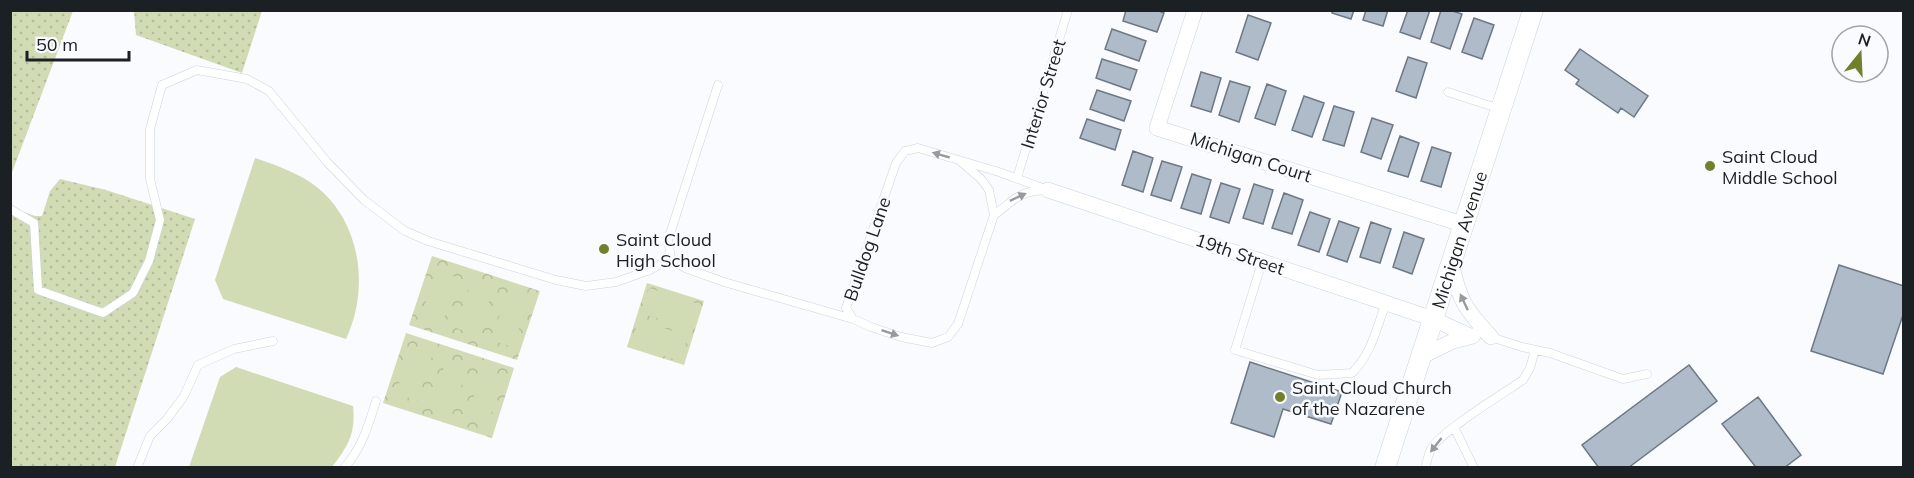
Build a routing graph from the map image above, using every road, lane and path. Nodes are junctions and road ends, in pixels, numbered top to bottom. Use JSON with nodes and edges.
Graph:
{"nodes":[{"id":1,"x":1068,"y":10,"type":"edge"},
{"id":2,"x":1194,"y":10,"type":"edge"},
{"id":3,"x":1533,"y":10,"type":"edge"},
{"id":4,"x":718,"y":85,"type":"dead end"},
{"id":5,"x":1448,"y":92,"type":"dead end"},
{"id":6,"x":1500,"y":109,"type":"junction"},
{"id":7,"x":960,"y":161,"type":"junction"},
{"id":8,"x":1017,"y":178,"type":"junction"},
{"id":9,"x":1048,"y":190,"type":"junction"},
{"id":10,"x":10,"y":209,"type":"edge"},
{"id":11,"x":994,"y":215,"type":"junction"},
{"id":12,"x":1462,"y":224,"type":"junction"},
{"id":13,"x":671,"y":258,"type":"junction"},
{"id":14,"x":1451,"y":260,"type":"junction"},
{"id":15,"x":1262,"y":262,"type":"junction"},
{"id":16,"x":1386,"y":303,"type":"junction"},
{"id":17,"x":853,"y":319,"type":"junction"},
{"id":18,"x":1433,"y":319,"type":"junction"},
{"id":19,"x":1470,"y":336,"type":"junction"},
{"id":20,"x":1491,"y":337,"type":"junction"},
{"id":21,"x":273,"y":341,"type":"dead end"},
{"id":22,"x":1535,"y":350,"type":"junction"},
{"id":23,"x":1420,"y":357,"type":"junction"},
{"id":24,"x":1647,"y":374,"type":"dead end"},
{"id":25,"x":376,"y":400,"type":"dead end"},
{"id":26,"x":1454,"y":427,"type":"junction"},
{"id":27,"x":137,"y":468,"type":"edge"},
{"id":28,"x":344,"y":468,"type":"edge"},
{"id":29,"x":1384,"y":468,"type":"edge"},
{"id":30,"x":1425,"y":468,"type":"edge"},
{"id":31,"x":1474,"y":468,"type":"edge"}],
"edges":[{"from":1,"to":8,"type":"lane","name":"Interior Street"},
{"from":2,"to":12,"type":"street","name":"Michigan Court"},
{"from":3,"to":6,"type":"street","name":"Michigan Avenue"},
{"from":4,"to":13,"type":"lane"},
{"from":5,"to":6,"type":"lane"},
{"from":6,"to":12,"type":"street","name":"Michigan Avenue"},
{"from":7,"to":8,"type":"lane","name":"Bulldog Lane"},
{"from":7,"to":11,"type":"lane","name":"Bulldog Lane"},
{"from":7,"to":17,"type":"lane","name":"Bulldog Lane","one_way":true},
{"from":8,"to":9,"type":"lane","name":"Bulldog Lane"},
{"from":11,"to":9,"type":"lane","one_way":true},
{"from":9,"to":15,"type":"street","name":"19th Street"},
{"from":10,"to":13,"type":"lane"},
{"from":17,"to":11,"type":"lane","name":"Bulldog Lane","one_way":true},
{"from":12,"to":14,"type":"street","name":"Michigan Avenue"},
{"from":13,"to":17,"type":"lane"},
{"from":14,"to":18,"type":"street","name":"Michigan Avenue"},
{"from":20,"to":14,"type":"street","one_way":true},
{"from":15,"to":16,"type":"street","name":"19th Street"},
{"from":15,"to":16,"type":"lane"},
{"from":16,"to":18,"type":"street","name":"19th Street"},
{"from":18,"to":19,"type":"street","name":"19th Street"},
{"from":18,"to":23,"type":"street","name":"Michigan Avenue"},
{"from":19,"to":20,"type":"street"},
{"from":19,"to":23,"type":"street"},
{"from":20,"to":22,"type":"lane"},
{"from":21,"to":27,"type":"lane"},
{"from":22,"to":24,"type":"lane"},
{"from":22,"to":26,"type":"lane"},
{"from":23,"to":29,"type":"street","name":"Michigan Avenue"},
{"from":25,"to":28,"type":"lane"},
{"from":26,"to":30,"type":"lane","one_way":true},
{"from":26,"to":31,"type":"lane"}]}
